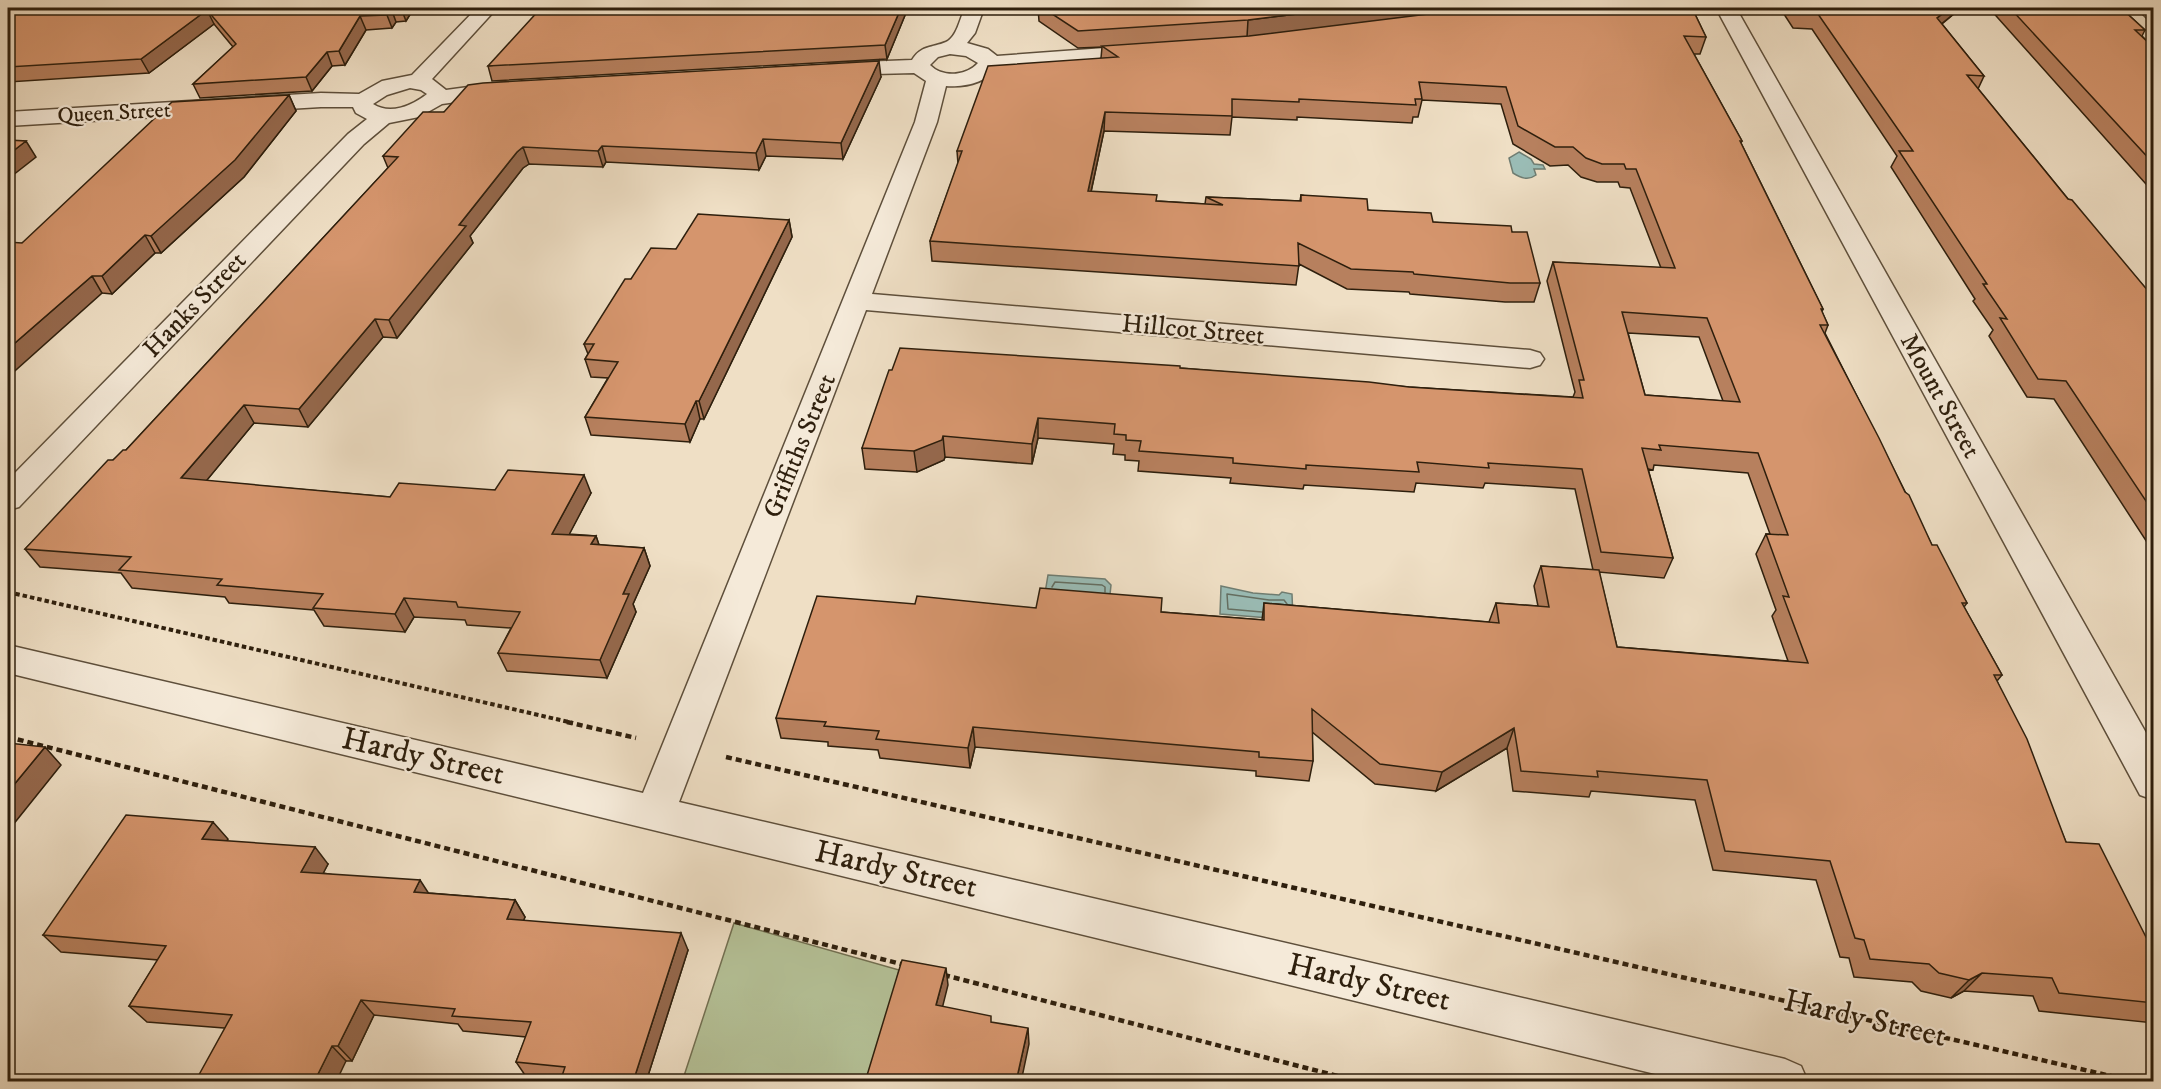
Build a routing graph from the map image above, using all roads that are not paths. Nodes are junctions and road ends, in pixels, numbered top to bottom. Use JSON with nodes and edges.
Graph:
{"nodes":[{"id":1,"x":487,"y":8,"type":"edge"},
{"id":2,"x":974,"y":8,"type":"edge"},
{"id":3,"x":1726,"y":8,"type":"edge"},
{"id":4,"x":2146,"y":8,"type":"edge"},
{"id":5,"x":2154,"y":15,"type":"edge"},
{"id":6,"x":953,"y":48,"type":"junction"},
{"id":7,"x":1167,"y":50,"type":"edge"},
{"id":8,"x":989,"y":63,"type":"junction"},
{"id":9,"x":814,"y":70,"type":"edge"},
{"id":10,"x":929,"y":72,"type":"junction"},
{"id":11,"x":417,"y":82,"type":"junction"},
{"id":12,"x":528,"y":88,"type":"edge"},
{"id":13,"x":436,"y":98,"type":"junction"},
{"id":14,"x":375,"y":108,"type":"junction"},
{"id":15,"x":8,"y":119,"type":"edge"},
{"id":16,"x":857,"y":301,"type":"junction"},
{"id":17,"x":1530,"y":359,"type":"dead end"},
{"id":18,"x":8,"y":499,"type":"edge"},
{"id":19,"x":8,"y":659,"type":"edge"},
{"id":20,"x":2154,"y":784,"type":"edge"},
{"id":21,"x":655,"y":813,"type":"junction"},
{"id":22,"x":1785,"y":1082,"type":"edge"}],
"edges":[{"from":1,"to":11,"type":"street"},
{"from":2,"to":6,"type":"street"},
{"from":3,"to":20,"type":"street","name":"Mount Street"},
{"from":4,"to":5,"type":"street"},
{"from":6,"to":8,"type":"street"},
{"from":6,"to":10,"type":"street"},
{"from":7,"to":8,"type":"street"},
{"from":8,"to":10,"type":"street"},
{"from":9,"to":10,"type":"street"},
{"from":10,"to":16,"type":"street","name":"Griffiths Street"},
{"from":11,"to":13,"type":"street"},
{"from":11,"to":14,"type":"street","name":"Hanks Street"},
{"from":12,"to":13,"type":"street"},
{"from":13,"to":14,"type":"street","name":"Queen Street"},
{"from":14,"to":15,"type":"street","name":"Queen Street"},
{"from":14,"to":18,"type":"street","name":"Hanks Street"},
{"from":16,"to":17,"type":"street","name":"Hillcot Street"},
{"from":16,"to":21,"type":"street","name":"Griffiths Street"},
{"from":19,"to":21,"type":"street","name":"Hardy Street"},
{"from":21,"to":22,"type":"street","name":"Hardy Street"}]}
